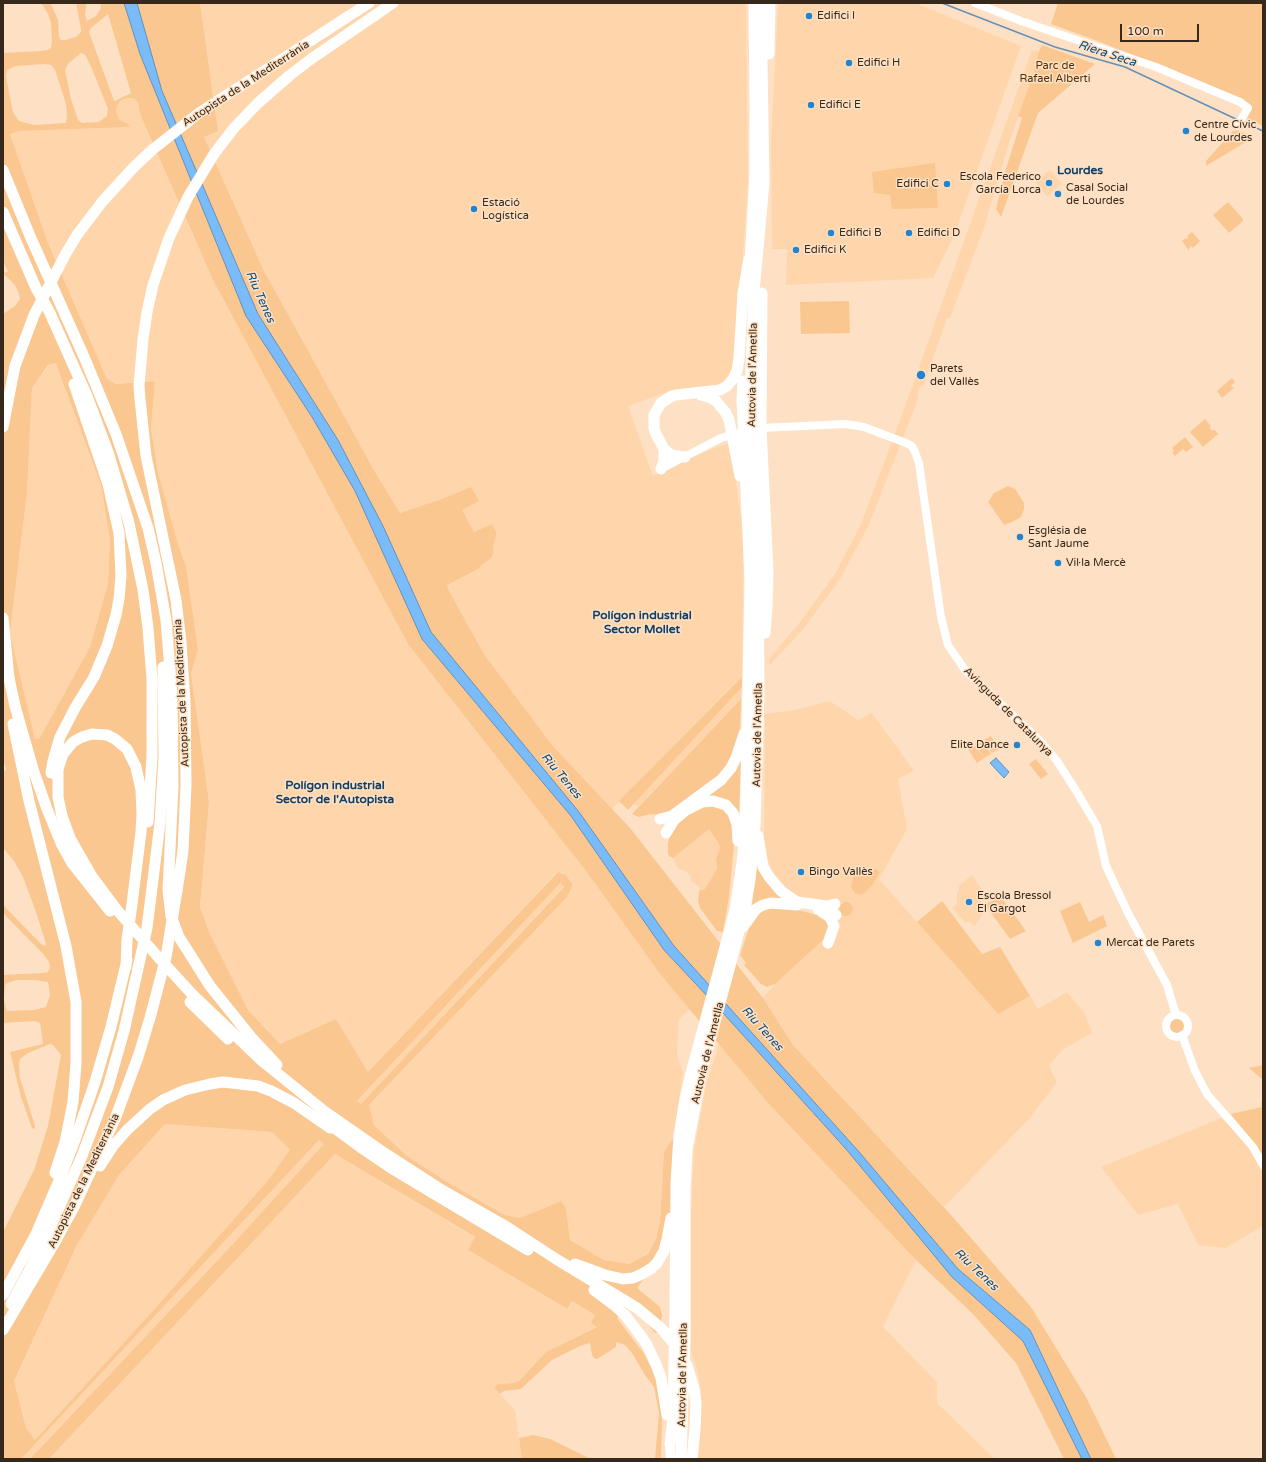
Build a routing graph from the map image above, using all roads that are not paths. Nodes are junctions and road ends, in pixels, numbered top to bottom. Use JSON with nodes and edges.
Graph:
{"nodes":[{"id":1,"x":369,"y":3,"type":"edge"},
{"id":2,"x":393,"y":3,"type":"edge"},
{"id":3,"x":754,"y":3,"type":"edge"},
{"id":4,"x":761,"y":3,"type":"edge"},
{"id":5,"x":975,"y":3,"type":"edge"},
{"id":6,"x":771,"y":6,"type":"edge"},
{"id":7,"x":1238,"y":126,"type":"dead end"},
{"id":8,"x":3,"y":170,"type":"edge"},
{"id":9,"x":764,"y":183,"type":"junction"},
{"id":10,"x":3,"y":212,"type":"edge"},
{"id":11,"x":755,"y":250,"type":"junction"},
{"id":12,"x":36,"y":288,"type":"junction"},
{"id":13,"x":694,"y":394,"type":"junction"},
{"id":14,"x":3,"y":427,"type":"edge"},
{"id":15,"x":761,"y":428,"type":"junction"},
{"id":16,"x":668,"y":456,"type":"junction"},
{"id":17,"x":685,"y":457,"type":"joint"},
{"id":18,"x":661,"y":469,"type":"dead end"},
{"id":19,"x":133,"y":485,"type":"junction"},
{"id":20,"x":748,"y":528,"type":"junction"},
{"id":21,"x":3,"y":618,"type":"edge"},
{"id":22,"x":3,"y":662,"type":"edge"},
{"id":23,"x":759,"y":694,"type":"junction"},
{"id":24,"x":747,"y":729,"type":"junction"},
{"id":25,"x":660,"y":819,"type":"dead end"},
{"id":26,"x":755,"y":824,"type":"junction"},
{"id":27,"x":666,"y":833,"type":"dead end"},
{"id":28,"x":86,"y":881,"type":"junction"},
{"id":29,"x":738,"y":893,"type":"junction"},
{"id":30,"x":813,"y":908,"type":"junction"},
{"id":31,"x":735,"y":929,"type":"junction"},
{"id":32,"x":828,"y":943,"type":"dead end"},
{"id":33,"x":126,"y":967,"type":"junction"},
{"id":34,"x":1176,"y":1015,"type":"junction"},
{"id":35,"x":1182,"y":1036,"type":"junction"},
{"id":36,"x":704,"y":1046,"type":"junction"},
{"id":37,"x":345,"y":1126,"type":"junction"},
{"id":38,"x":363,"y":1149,"type":"junction"},
{"id":39,"x":1263,"y":1165,"type":"edge"},
{"id":40,"x":676,"y":1184,"type":"junction"},
{"id":41,"x":74,"y":1207,"type":"junction"},
{"id":42,"x":534,"y":1245,"type":"junction"},
{"id":43,"x":3,"y":1284,"type":"edge"},
{"id":44,"x":3,"y":1295,"type":"edge"},
{"id":45,"x":3,"y":1318,"type":"edge"},
{"id":46,"x":3,"y":1330,"type":"edge"},
{"id":47,"x":670,"y":1444,"type":"junction"},
{"id":48,"x":670,"y":1459,"type":"edge"},
{"id":49,"x":681,"y":1459,"type":"edge"},
{"id":50,"x":692,"y":1459,"type":"edge"}],
"edges":[{"from":1,"to":14,"type":"highway","name":"Autopista de la Mediterrània"},
{"from":2,"to":41,"type":"highway","name":"Autopista de la Mediterrània"},
{"from":3,"to":11,"type":"highway","name":"Autovia de l'Ametlla"},
{"from":4,"to":9,"type":"highway","name":"Autovia de l'Ametlla"},
{"from":5,"to":7,"type":"street"},
{"from":6,"to":9,"type":"highway"},
{"from":8,"to":19,"type":"highway"},
{"from":9,"to":11,"type":"highway","name":"Autovia de l'Ametlla"},
{"from":10,"to":12,"type":"highway"},
{"from":11,"to":13,"type":"highway"},
{"from":11,"to":15,"type":"highway"},
{"from":11,"to":20,"type":"highway","name":"Autovia de l'Ametlla"},
{"from":11,"to":23,"type":"highway","name":"Autovia de l'Ametlla"},
{"from":12,"to":28,"type":"highway"},
{"from":12,"to":33,"type":"highway"},
{"from":13,"to":16,"type":"highway"},
{"from":13,"to":20,"type":"highway"},
{"from":15,"to":17,"type":"street","name":"Avinguda de Catalunya"},
{"from":15,"to":23,"type":"highway"},
{"from":15,"to":34,"type":"street","name":"Avinguda de Catalunya"},
{"from":16,"to":17,"type":"highway"},
{"from":16,"to":18,"type":"highway"},
{"from":19,"to":37,"type":"highway"},
{"from":19,"to":45,"type":"highway"},
{"from":20,"to":24,"type":"highway","name":"Autovia de l'Ametlla"},
{"from":21,"to":28,"type":"highway"},
{"from":22,"to":43,"type":"highway"},
{"from":23,"to":26,"type":"highway","name":"Autovia de l'Ametlla"},
{"from":24,"to":25,"type":"highway"},
{"from":24,"to":29,"type":"highway","name":"Autovia de l'Ametlla"},
{"from":26,"to":30,"type":"highway"},
{"from":26,"to":31,"type":"highway","name":"Autovia de l'Ametlla"},
{"from":27,"to":29,"type":"highway"},
{"from":28,"to":38,"type":"highway"},
{"from":29,"to":31,"type":"highway","name":"Autovia de l'Ametlla"},
{"from":30,"to":31,"type":"highway"},
{"from":30,"to":32,"type":"highway"},
{"from":31,"to":36,"type":"highway","name":"Autovia de l'Ametlla"},
{"from":33,"to":37,"type":"highway"},
{"from":33,"to":44,"type":"highway"},
{"from":34,"to":35,"type":"street"},
{"from":34,"to":35,"type":"street"},
{"from":35,"to":39,"type":"street"},
{"from":36,"to":40,"type":"highway","name":"Autovia de l'Ametlla"},
{"from":36,"to":49,"type":"highway","name":"Autovia de l'Ametlla"},
{"from":37,"to":42,"type":"highway"},
{"from":38,"to":41,"type":"highway"},
{"from":38,"to":47,"type":"highway"},
{"from":40,"to":42,"type":"highway"},
{"from":40,"to":47,"type":"highway","name":"Autovia de l'Ametlla"},
{"from":41,"to":46,"type":"highway","name":"Autopista de la Mediterrània"},
{"from":42,"to":50,"type":"highway"},
{"from":47,"to":48,"type":"highway"}]}
